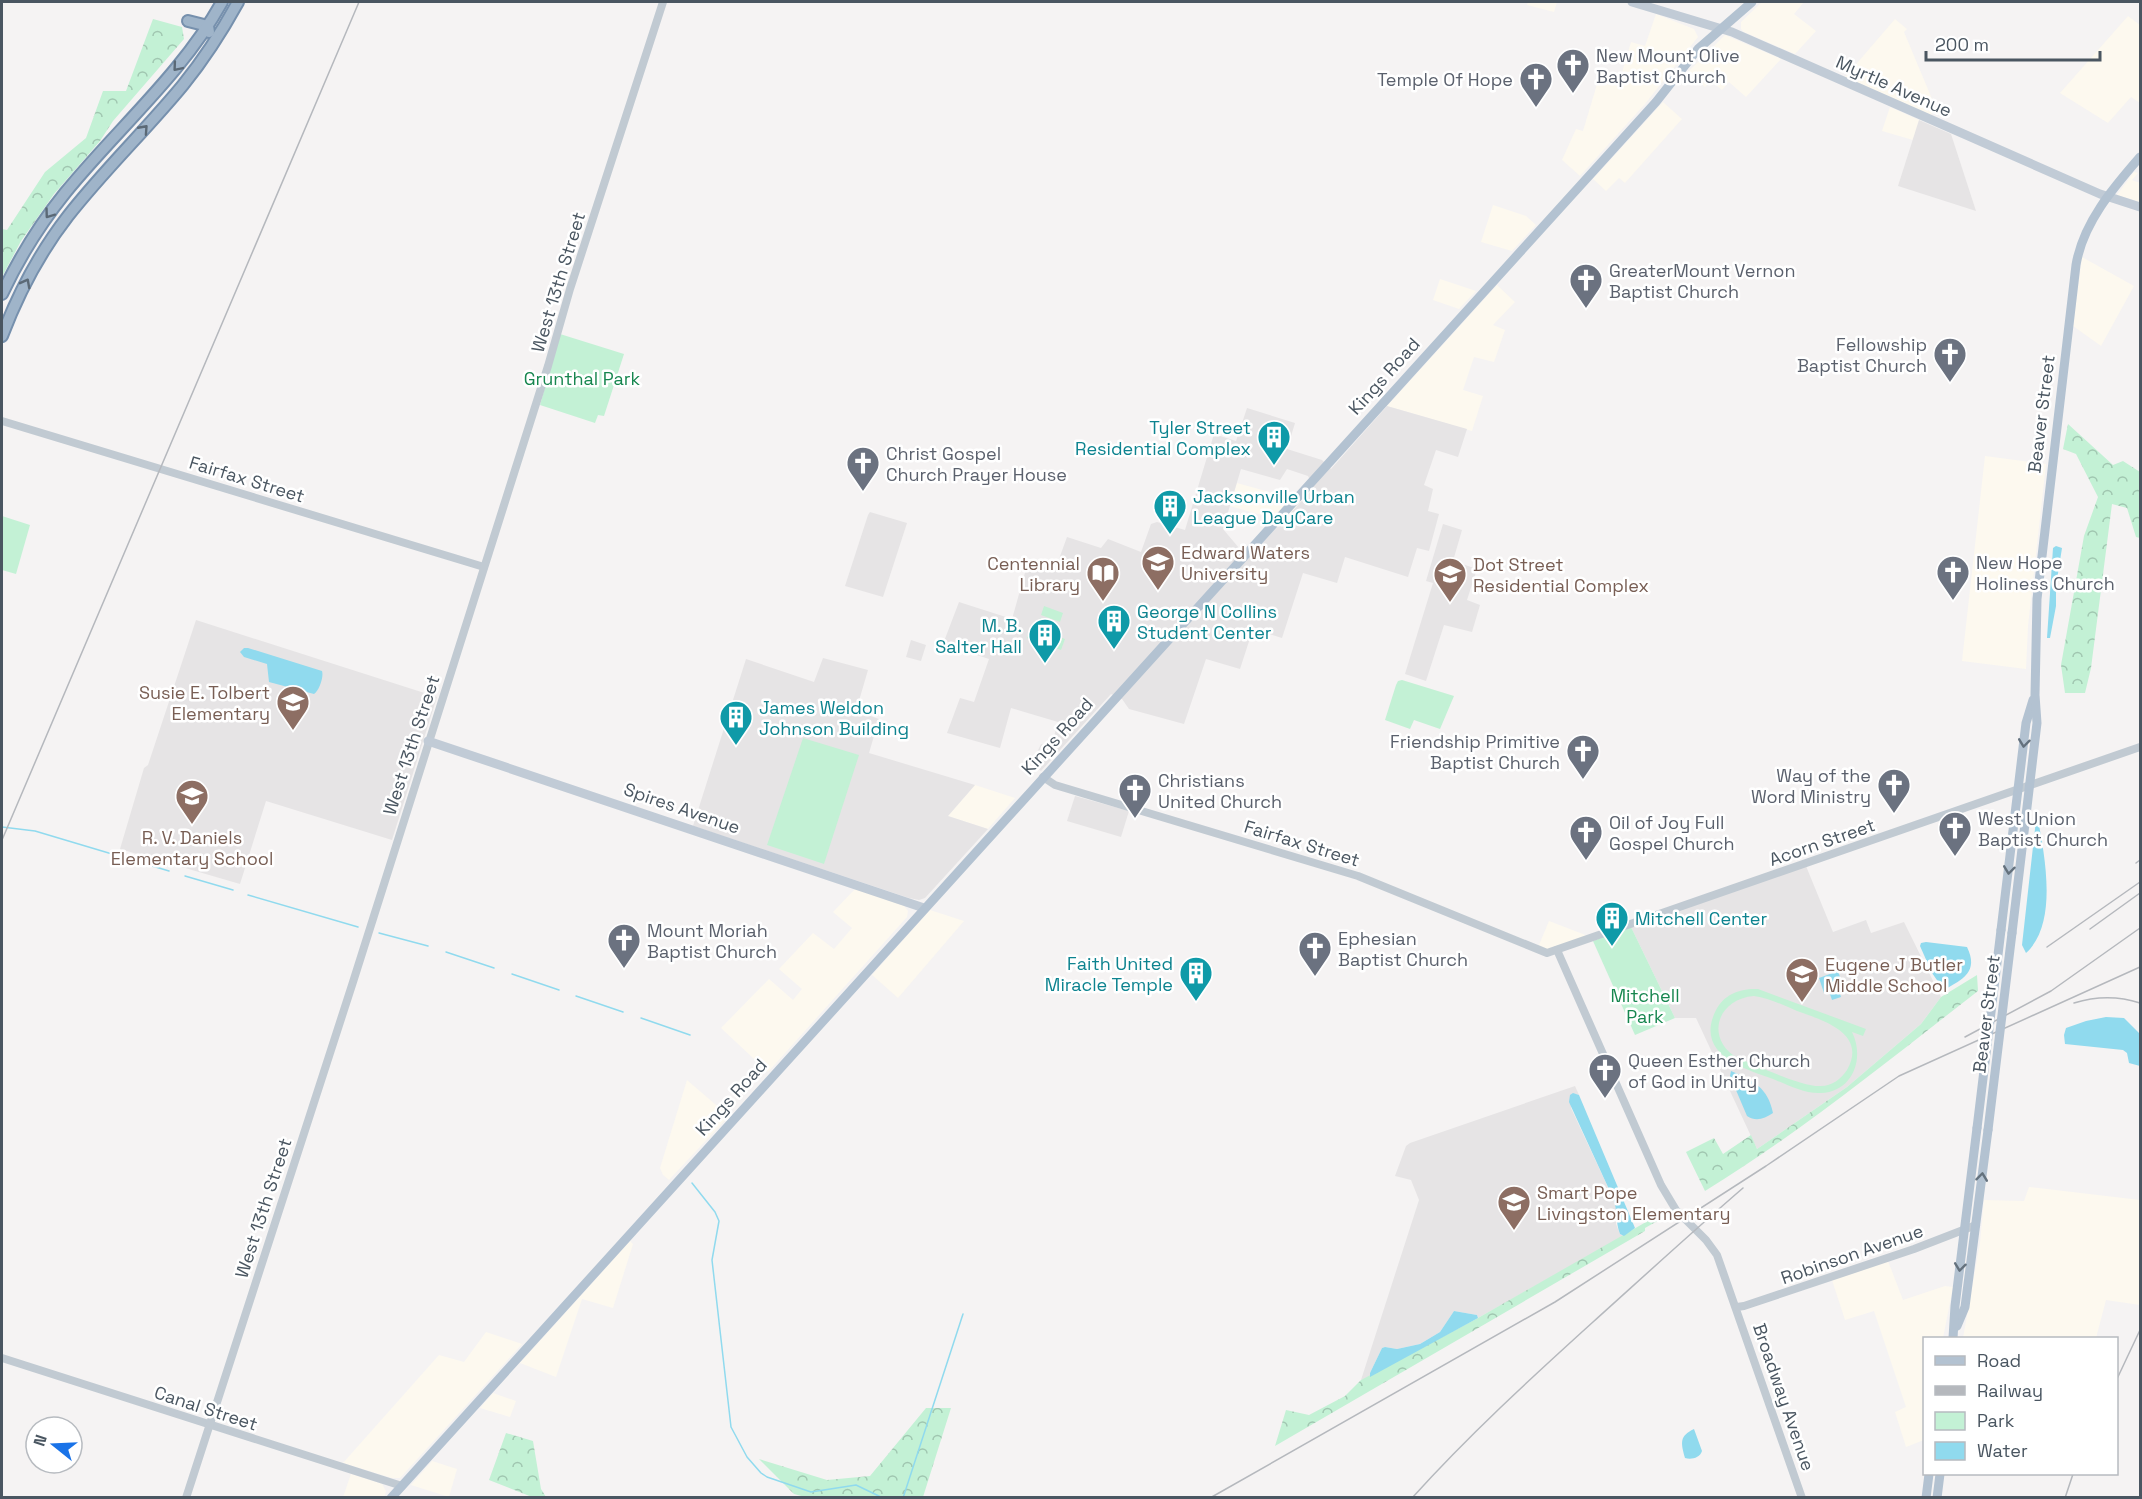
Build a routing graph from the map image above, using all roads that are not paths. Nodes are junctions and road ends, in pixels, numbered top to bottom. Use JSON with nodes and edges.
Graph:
{"nodes":[{"id":1,"x":222,"y":2,"type":"edge"},
{"id":2,"x":227,"y":2,"type":"edge"},
{"id":3,"x":238,"y":2,"type":"edge"},
{"id":4,"x":663,"y":2,"type":"edge"},
{"id":5,"x":1632,"y":2,"type":"edge"},
{"id":6,"x":1752,"y":2,"type":"edge"},
{"id":7,"x":207,"y":26,"type":"junction"},
{"id":8,"x":1721,"y":28,"type":"junction"},
{"id":9,"x":220,"y":33,"type":"junction"},
{"id":10,"x":192,"y":47,"type":"junction"},
{"id":11,"x":193,"y":72,"type":"junction"},
{"id":12,"x":2140,"y":157,"type":"edge"},
{"id":13,"x":2107,"y":196,"type":"junction"},
{"id":14,"x":2140,"y":207,"type":"edge"},
{"id":15,"x":2,"y":294,"type":"edge"},
{"id":16,"x":2,"y":336,"type":"edge"},
{"id":17,"x":2,"y":421,"type":"edge"},
{"id":18,"x":484,"y":567,"type":"junction"},
{"id":19,"x":2034,"y":695,"type":"junction"},
{"id":20,"x":428,"y":741,"type":"junction"},
{"id":21,"x":2140,"y":747,"type":"edge"},
{"id":22,"x":1043,"y":777,"type":"junction"},
{"id":23,"x":2030,"y":786,"type":"junction"},
{"id":24,"x":2018,"y":791,"type":"junction"},
{"id":25,"x":924,"y":908,"type":"junction"},
{"id":26,"x":1557,"y":950,"type":"junction"},
{"id":27,"x":1547,"y":953,"type":"joint"},
{"id":28,"x":1976,"y":1225,"type":"junction"},
{"id":29,"x":1965,"y":1229,"type":"junction"},
{"id":30,"x":1737,"y":1307,"type":"junction"},
{"id":31,"x":1953,"y":1336,"type":"edge"},
{"id":32,"x":2,"y":1358,"type":"edge"},
{"id":33,"x":210,"y":1424,"type":"junction"},
{"id":34,"x":1929,"y":1475,"type":"edge"},
{"id":35,"x":1940,"y":1475,"type":"edge"},
{"id":36,"x":402,"y":1486,"type":"junction"},
{"id":37,"x":186,"y":1497,"type":"edge"},
{"id":38,"x":391,"y":1497,"type":"edge"},
{"id":39,"x":1802,"y":1497,"type":"edge"},
{"id":40,"x":1926,"y":1497,"type":"edge"},
{"id":41,"x":1937,"y":1497,"type":"edge"}],
"edges":[{"from":1,"to":7,"type":"highway"},
{"from":2,"to":9,"type":"highway"},
{"from":3,"to":9,"type":"highway"},
{"from":4,"to":18,"type":"street","name":"West 13th Street"},
{"from":5,"to":8,"type":"main road","name":"Myrtle Avenue"},
{"from":6,"to":8,"type":"main road","name":"Kings Road"},
{"from":7,"to":10,"type":"highway"},
{"from":7,"to":10,"type":"highway"},
{"from":7,"to":11,"type":"highway"},
{"from":8,"to":13,"type":"main road","name":"Myrtle Avenue"},
{"from":8,"to":22,"type":"main road","name":"Kings Road"},
{"from":9,"to":11,"type":"highway"},
{"from":10,"to":15,"type":"highway","one_way":true},
{"from":16,"to":11,"type":"highway","one_way":true},
{"from":12,"to":13,"type":"main road","name":"Beaver Street"},
{"from":13,"to":14,"type":"main road","name":"Myrtle Avenue"},
{"from":13,"to":19,"type":"main road","name":"Beaver Street"},
{"from":17,"to":18,"type":"street","name":"Fairfax Street"},
{"from":18,"to":20,"type":"street","name":"West 13th Street"},
{"from":19,"to":23,"type":"main road","name":"Beaver Street"},
{"from":19,"to":24,"type":"main road","name":"Beaver Street","one_way":true},
{"from":20,"to":25,"type":"main road","name":"Spires Avenue"},
{"from":20,"to":33,"type":"street","name":"West 13th Street"},
{"from":21,"to":23,"type":"street","name":"Acorn Street"},
{"from":22,"to":25,"type":"main road","name":"Kings Road"},
{"from":22,"to":27,"type":"street","name":"Fairfax Street"},
{"from":23,"to":24,"type":"street","name":"Acorn Street"},
{"from":28,"to":23,"type":"main road","name":"Beaver Street","one_way":true,"bridge":true},
{"from":24,"to":26,"type":"street","name":"Acorn Street"},
{"from":24,"to":29,"type":"main road","name":"Beaver Street","one_way":true,"bridge":true},
{"from":25,"to":36,"type":"main road","name":"Kings Road"},
{"from":26,"to":27,"type":"street","name":"Acorn Street"},
{"from":26,"to":30,"type":"street","name":"Broadway Avenue"},
{"from":28,"to":29,"type":"street","name":"Robinson Avenue"},
{"from":28,"to":31,"type":"main road","name":"Beaver Street"},
{"from":29,"to":30,"type":"street","name":"Robinson Avenue"},
{"from":29,"to":31,"type":"main road","name":"Beaver Street","one_way":true},
{"from":30,"to":39,"type":"street","name":"Broadway Avenue"},
{"from":32,"to":33,"type":"street","name":"Canal Street"},
{"from":33,"to":36,"type":"street","name":"Canal Street"},
{"from":33,"to":37,"type":"street","name":"West 13th Street"},
{"from":34,"to":40,"type":"main road"},
{"from":35,"to":41,"type":"main road"},
{"from":36,"to":38,"type":"main road","name":"Kings Road"}]}
